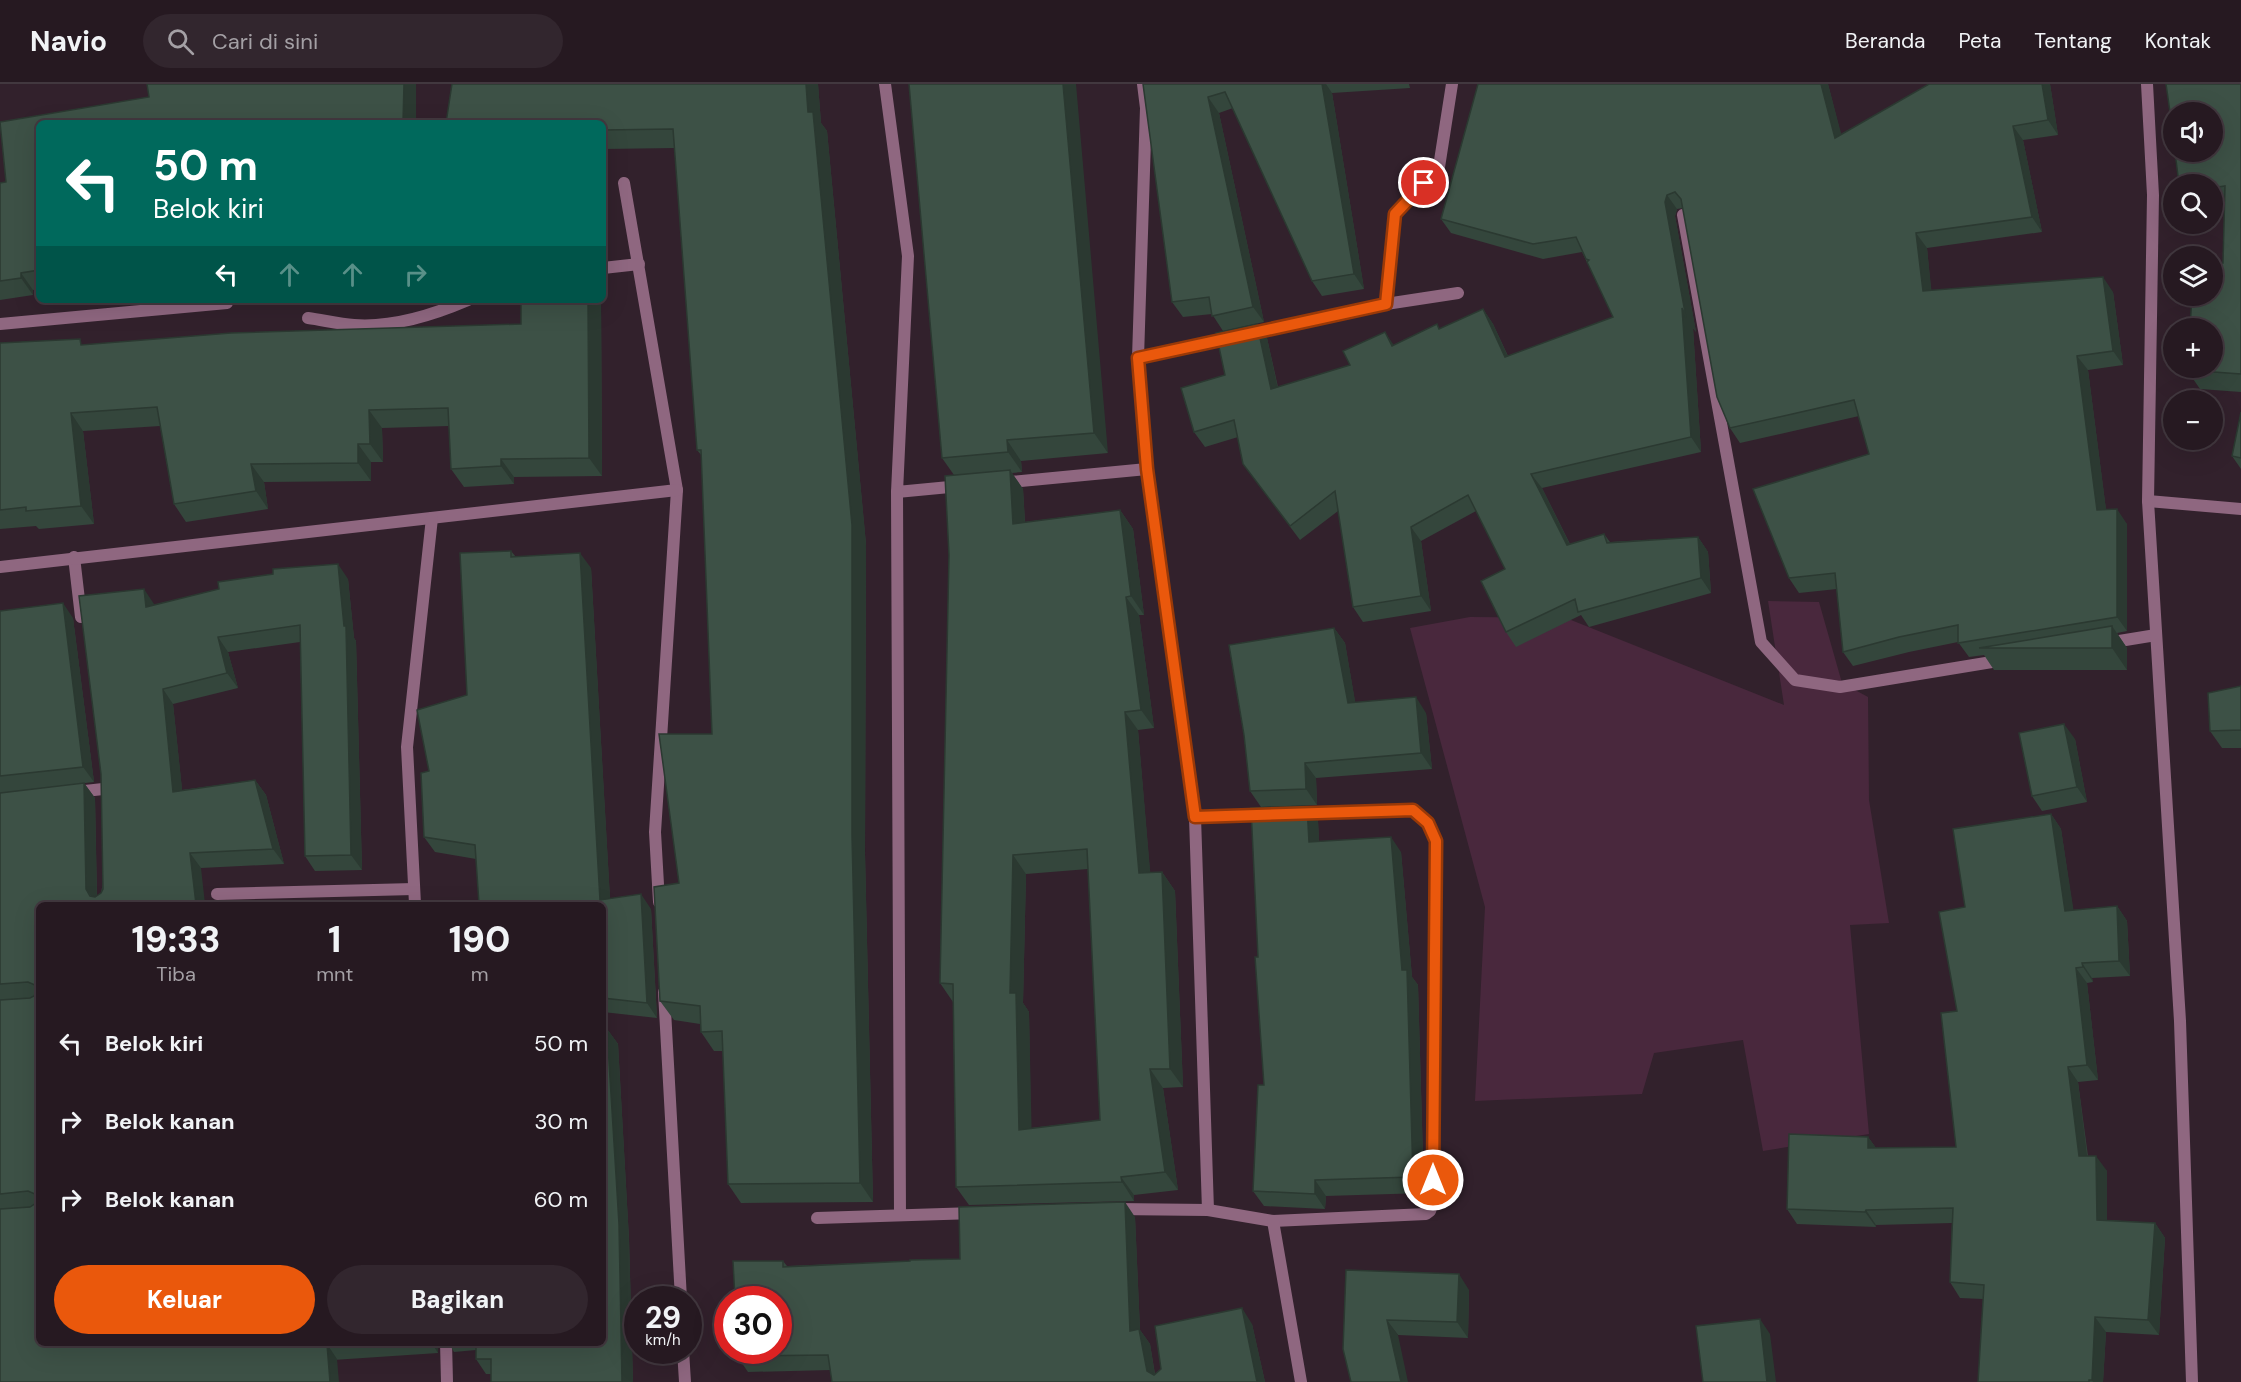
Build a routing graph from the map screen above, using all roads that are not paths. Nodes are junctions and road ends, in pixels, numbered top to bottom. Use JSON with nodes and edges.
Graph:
{"nodes":[{"id":1,"x":885,"y":84,"type":"edge"},
{"id":2,"x":1143,"y":84,"type":"edge"},
{"id":3,"x":1452,"y":84,"type":"edge"},
{"id":4,"x":2147,"y":84,"type":"edge"},
{"id":5,"x":624,"y":183,"type":"dead end"},
{"id":6,"x":1683,"y":215,"type":"edge"},
{"id":7,"x":639,"y":264,"type":"junction"},
{"id":8,"x":606,"y":268,"type":"edge"},
{"id":9,"x":1458,"y":293,"type":"dead end"},
{"id":10,"x":227,"y":303,"type":"dead end"},
{"id":11,"x":461,"y":303,"type":"edge"},
{"id":12,"x":1386,"y":304,"type":"junction"},
{"id":13,"x":308,"y":318,"type":"dead end"},
{"id":14,"x":0,"y":324,"type":"edge"},
{"id":15,"x":1138,"y":358,"type":"junction"},
{"id":16,"x":1147,"y":469,"type":"junction"},
{"id":17,"x":992,"y":483,"type":"edge"},
{"id":18,"x":969,"y":486,"type":"edge"},
{"id":19,"x":677,"y":490,"type":"junction"},
{"id":20,"x":897,"y":492,"type":"junction"},
{"id":21,"x":2148,"y":501,"type":"junction"},
{"id":22,"x":2241,"y":509,"type":"edge"},
{"id":23,"x":432,"y":518,"type":"junction"},
{"id":24,"x":74,"y":557,"type":"junction"},
{"id":25,"x":0,"y":567,"type":"edge"},
{"id":26,"x":82,"y":627,"type":"edge"},
{"id":27,"x":2156,"y":635,"type":"junction"},
{"id":28,"x":2098,"y":645,"type":"edge"},
{"id":29,"x":2016,"y":658,"type":"edge"},
{"id":30,"x":103,"y":789,"type":"edge"},
{"id":31,"x":69,"y":793,"type":"edge"},
{"id":32,"x":1195,"y":817,"type":"junction"},
{"id":33,"x":414,"y":889,"type":"junction"},
{"id":34,"x":217,"y":894,"type":"dead end"},
{"id":35,"x":414,"y":902,"type":"edge"},
{"id":36,"x":660,"y":916,"type":"edge"},
{"id":37,"x":663,"y":976,"type":"edge"},
{"id":38,"x":1098,"y":1210,"type":"edge"},
{"id":39,"x":1208,"y":1210,"type":"junction"},
{"id":40,"x":982,"y":1213,"type":"edge"},
{"id":41,"x":900,"y":1215,"type":"junction"},
{"id":42,"x":817,"y":1218,"type":"dead end"},
{"id":43,"x":1272,"y":1221,"type":"junction"},
{"id":44,"x":680,"y":1286,"type":"edge"},
{"id":45,"x":446,"y":1346,"type":"edge"},
{"id":46,"x":684,"y":1364,"type":"edge"},
{"id":47,"x":447,"y":1382,"type":"edge"},
{"id":48,"x":685,"y":1382,"type":"edge"},
{"id":49,"x":1301,"y":1382,"type":"edge"},
{"id":50,"x":2192,"y":1382,"type":"edge"}],
"edges":[{"from":1,"to":20,"type":"street"},
{"from":2,"to":15,"type":"street"},
{"from":3,"to":12,"type":"street"},
{"from":4,"to":21,"type":"street"},
{"from":5,"to":7,"type":"street"},
{"from":6,"to":29,"type":"street"},
{"from":7,"to":8,"type":"street"},
{"from":7,"to":19,"type":"street"},
{"from":9,"to":12,"type":"street"},
{"from":10,"to":14,"type":"street"},
{"from":11,"to":13,"type":"street"},
{"from":12,"to":15,"type":"street"},
{"from":15,"to":16,"type":"street"},
{"from":16,"to":17,"type":"street"},
{"from":16,"to":32,"type":"street"},
{"from":18,"to":20,"type":"street"},
{"from":19,"to":23,"type":"street"},
{"from":19,"to":36,"type":"street"},
{"from":20,"to":41,"type":"street"},
{"from":21,"to":22,"type":"street"},
{"from":21,"to":27,"type":"street"},
{"from":23,"to":24,"type":"street"},
{"from":23,"to":33,"type":"street"},
{"from":24,"to":25,"type":"street"},
{"from":24,"to":26,"type":"street"},
{"from":27,"to":28,"type":"street"},
{"from":27,"to":50,"type":"street"},
{"from":30,"to":31,"type":"street"},
{"from":32,"to":39,"type":"street"},
{"from":32,"to":43,"type":"street"},
{"from":33,"to":34,"type":"street"},
{"from":33,"to":35,"type":"street"},
{"from":37,"to":44,"type":"street"},
{"from":38,"to":39,"type":"street"},
{"from":39,"to":43,"type":"street"},
{"from":40,"to":41,"type":"street"},
{"from":41,"to":42,"type":"street"},
{"from":43,"to":49,"type":"street"},
{"from":45,"to":47,"type":"street"},
{"from":46,"to":48,"type":"street"}]}
